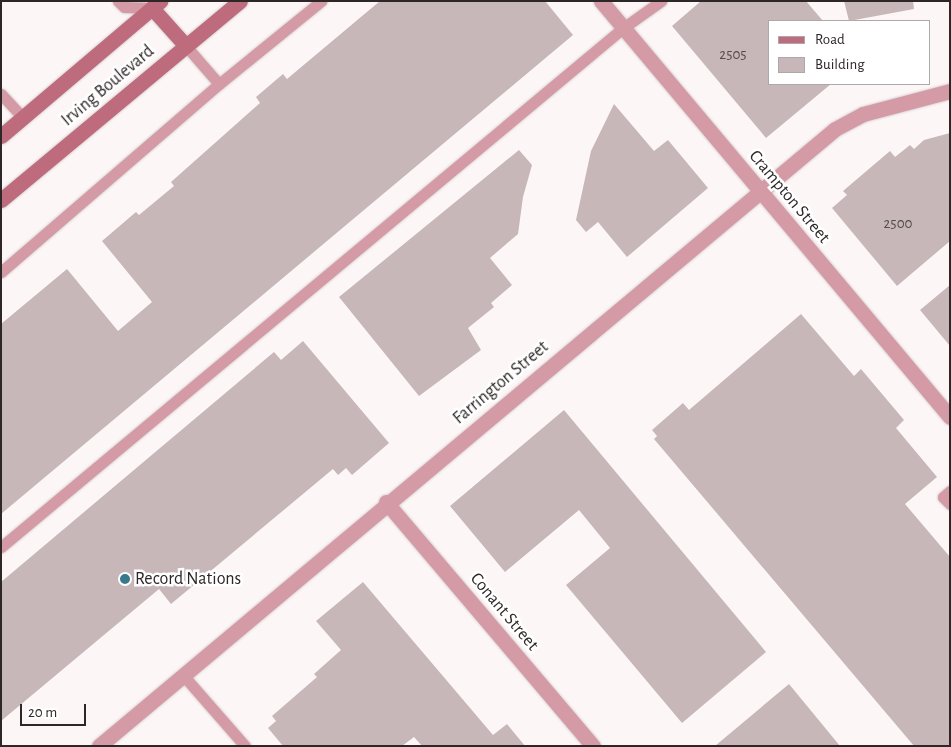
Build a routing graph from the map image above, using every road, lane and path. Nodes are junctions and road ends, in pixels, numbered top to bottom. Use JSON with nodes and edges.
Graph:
{"nodes":[{"id":1,"x":118,"y":1,"type":"edge"},
{"id":2,"x":240,"y":1,"type":"edge"},
{"id":3,"x":320,"y":1,"type":"edge"},
{"id":4,"x":601,"y":1,"type":"edge"},
{"id":5,"x":661,"y":1,"type":"edge"},
{"id":6,"x":156,"y":5,"type":"edge"},
{"id":7,"x":623,"y":28,"type":"junction"},
{"id":8,"x":186,"y":46,"type":"junction"},
{"id":9,"x":219,"y":84,"type":"junction"},
{"id":10,"x":950,"y":91,"type":"edge"},
{"id":11,"x":1,"y":94,"type":"edge"},
{"id":12,"x":22,"y":118,"type":"junction"},
{"id":13,"x":1,"y":136,"type":"edge"},
{"id":14,"x":760,"y":192,"type":"junction"},
{"id":15,"x":1,"y":200,"type":"edge"},
{"id":16,"x":1,"y":272,"type":"edge"},
{"id":17,"x":950,"y":417,"type":"edge"},
{"id":18,"x":950,"y":491,"type":"edge"},
{"id":19,"x":386,"y":502,"type":"junction"},
{"id":20,"x":950,"y":504,"type":"edge"},
{"id":21,"x":1,"y":547,"type":"edge"},
{"id":22,"x":183,"y":675,"type":"junction"},
{"id":23,"x":99,"y":746,"type":"edge"},
{"id":24,"x":245,"y":746,"type":"edge"},
{"id":25,"x":593,"y":746,"type":"edge"}],
"edges":[{"from":1,"to":6,"type":"lane"},
{"from":2,"to":8,"type":"main road","name":"Irving Boulevard"},
{"from":3,"to":9,"type":"lane"},
{"from":4,"to":7,"type":"street","name":"Crampton Street"},
{"from":5,"to":7,"type":"lane"},
{"from":6,"to":8,"type":"main road"},
{"from":6,"to":12,"type":"main road","name":"Irving Boulevard"},
{"from":7,"to":14,"type":"street","name":"Crampton Street"},
{"from":7,"to":21,"type":"lane"},
{"from":8,"to":9,"type":"lane"},
{"from":8,"to":15,"type":"main road","name":"Irving Boulevard"},
{"from":9,"to":16,"type":"lane"},
{"from":10,"to":14,"type":"street","name":"Farrington Street"},
{"from":11,"to":12,"type":"lane"},
{"from":12,"to":13,"type":"main road","name":"Irving Boulevard"},
{"from":14,"to":17,"type":"street","name":"Crampton Street"},
{"from":14,"to":19,"type":"street","name":"Farrington Street"},
{"from":18,"to":20,"type":"lane"},
{"from":19,"to":22,"type":"street","name":"Farrington Street"},
{"from":19,"to":25,"type":"street","name":"Conant Street"},
{"from":22,"to":23,"type":"street","name":"Farrington Street"},
{"from":22,"to":24,"type":"lane"}]}
